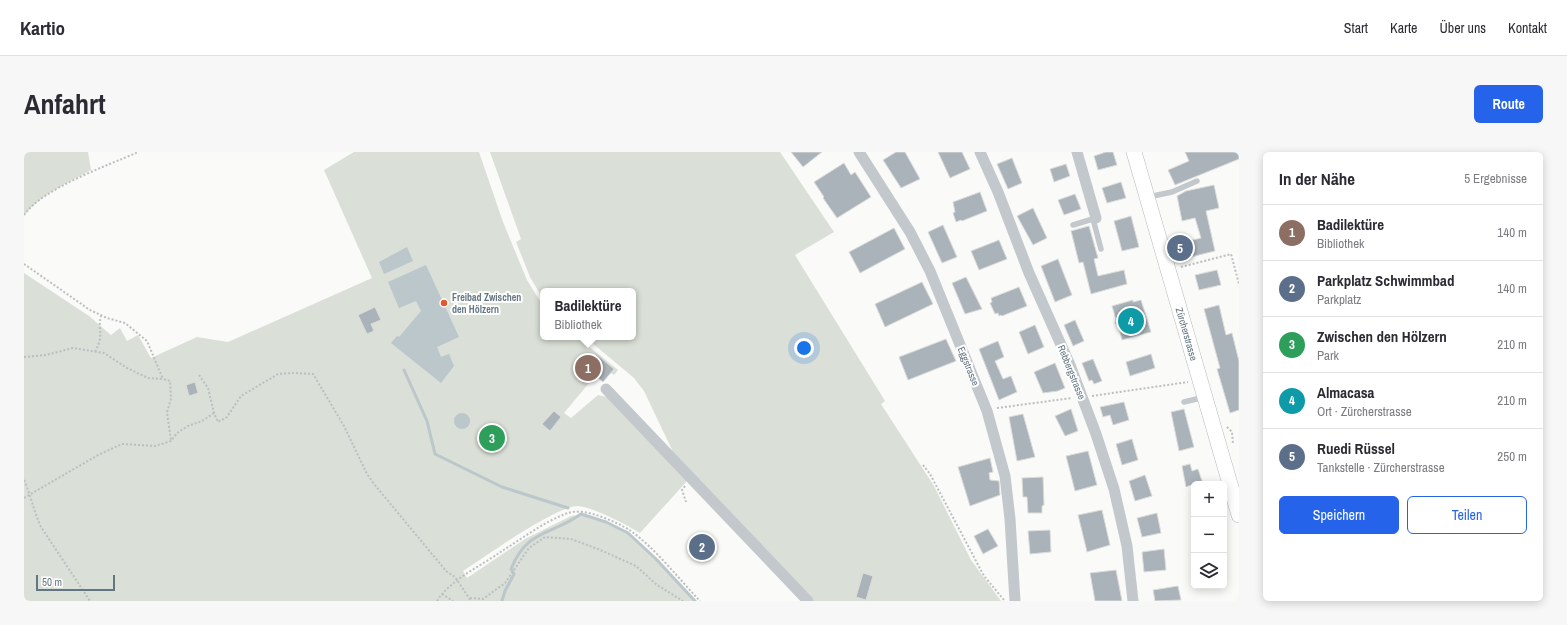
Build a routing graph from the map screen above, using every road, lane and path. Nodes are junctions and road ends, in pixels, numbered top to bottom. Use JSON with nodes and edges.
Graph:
{"nodes":[{"id":1,"x":138,"y":152,"type":"edge"},
{"id":2,"x":859,"y":152,"type":"edge"},
{"id":3,"x":980,"y":152,"type":"edge"},
{"id":4,"x":1076,"y":152,"type":"edge"},
{"id":5,"x":1134,"y":152,"type":"edge"},
{"id":6,"x":1197,"y":181,"type":"dead end"},
{"id":7,"x":1147,"y":197,"type":"junction"},
{"id":8,"x":24,"y":216,"type":"edge"},
{"id":9,"x":1095,"y":219,"type":"junction"},
{"id":10,"x":1073,"y":225,"type":"dead end"},
{"id":11,"x":1101,"y":249,"type":"dead end"},
{"id":12,"x":24,"y":264,"type":"edge"},
{"id":13,"x":1178,"y":268,"type":"dead end"},
{"id":14,"x":1239,"y":284,"type":"edge"},
{"id":15,"x":101,"y":316,"type":"junction"},
{"id":16,"x":95,"y":352,"type":"junction"},
{"id":17,"x":24,"y":357,"type":"edge"},
{"id":18,"x":198,"y":375,"type":"dead end"},
{"id":19,"x":163,"y":379,"type":"junction"},
{"id":20,"x":1192,"y":381,"type":"dead end"},
{"id":21,"x":606,"y":389,"type":"dead end"},
{"id":22,"x":1085,"y":396,"type":"junction"},
{"id":23,"x":1205,"y":397,"type":"junction"},
{"id":24,"x":1184,"y":402,"type":"dead end"},
{"id":25,"x":994,"y":408,"type":"dead end"},
{"id":26,"x":214,"y":413,"type":"junction"},
{"id":27,"x":1224,"y":428,"type":"dead end"},
{"id":28,"x":171,"y":441,"type":"junction"},
{"id":29,"x":1233,"y":445,"type":"dead end"},
{"id":30,"x":923,"y":465,"type":"dead end"},
{"id":31,"x":690,"y":478,"type":"junction"},
{"id":32,"x":24,"y":480,"type":"edge"},
{"id":33,"x":30,"y":494,"type":"junction"},
{"id":34,"x":24,"y":498,"type":"edge"},
{"id":35,"x":686,"y":502,"type":"dead end"},
{"id":36,"x":1239,"y":515,"type":"edge"},
{"id":37,"x":457,"y":582,"type":"junction"},
{"id":38,"x":442,"y":594,"type":"junction"},
{"id":39,"x":469,"y":598,"type":"junction"},
{"id":40,"x":90,"y":601,"type":"edge"},
{"id":41,"x":437,"y":601,"type":"edge"},
{"id":42,"x":453,"y":601,"type":"edge"},
{"id":43,"x":471,"y":601,"type":"edge"},
{"id":44,"x":683,"y":601,"type":"edge"},
{"id":45,"x":700,"y":601,"type":"edge"},
{"id":46,"x":808,"y":601,"type":"edge"},
{"id":47,"x":1005,"y":601,"type":"edge"},
{"id":48,"x":1015,"y":601,"type":"edge"},
{"id":49,"x":1133,"y":601,"type":"edge"}],
"edges":[{"from":1,"to":8,"type":"path"},
{"from":2,"to":48,"type":"street","name":"Eggstrasse"},
{"from":3,"to":22,"type":"street","name":"Rebbergstrasse"},
{"from":4,"to":9,"type":"street"},
{"from":5,"to":7,"type":"main road","name":"Zürcherstrasse"},
{"from":6,"to":7,"type":"lane"},
{"from":7,"to":23,"type":"main road","name":"Zürcherstrasse"},
{"from":9,"to":10,"type":"lane"},
{"from":9,"to":11,"type":"lane"},
{"from":12,"to":15,"type":"path"},
{"from":13,"to":14,"type":"path"},
{"from":15,"to":16,"type":"path"},
{"from":15,"to":19,"type":"path"},
{"from":16,"to":17,"type":"path"},
{"from":16,"to":19,"type":"path"},
{"from":18,"to":26,"type":"path"},
{"from":19,"to":28,"type":"path"},
{"from":20,"to":22,"type":"path"},
{"from":21,"to":31,"type":"street"},
{"from":22,"to":25,"type":"path"},
{"from":22,"to":49,"type":"street","name":"Rebbergstrasse"},
{"from":23,"to":24,"type":"lane"},
{"from":23,"to":36,"type":"main road","name":"Zürcherstrasse"},
{"from":26,"to":28,"type":"path"},
{"from":26,"to":37,"type":"path"},
{"from":27,"to":29,"type":"path"},
{"from":28,"to":33,"type":"path"},
{"from":30,"to":47,"type":"path"},
{"from":31,"to":35,"type":"path"},
{"from":31,"to":46,"type":"street"},
{"from":32,"to":33,"type":"path"},
{"from":33,"to":34,"type":"path"},
{"from":33,"to":40,"type":"path"},
{"from":37,"to":38,"type":"path"},
{"from":37,"to":39,"type":"path"},
{"from":37,"to":45,"type":"path"},
{"from":38,"to":41,"type":"path"},
{"from":38,"to":42,"type":"path"},
{"from":39,"to":43,"type":"path"},
{"from":39,"to":44,"type":"path"}]}
